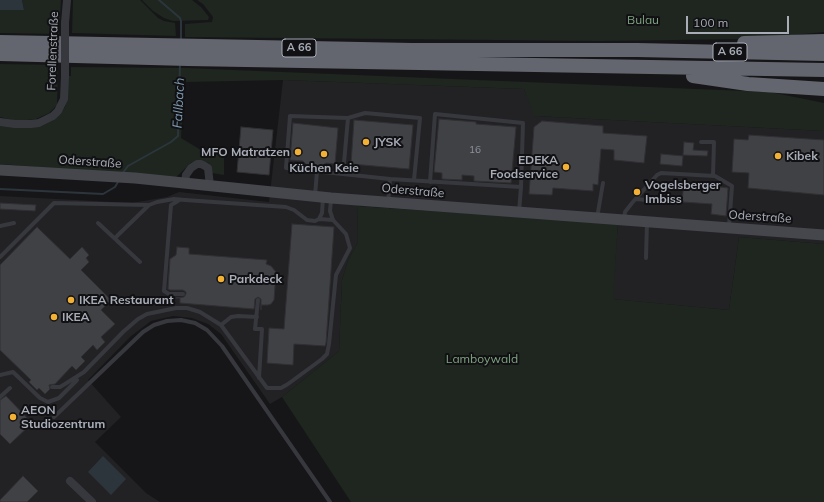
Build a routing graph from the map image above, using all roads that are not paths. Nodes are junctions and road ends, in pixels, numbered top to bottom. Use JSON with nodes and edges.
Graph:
{"nodes":[{"id":1,"x":67,"y":0,"type":"edge"},
{"id":2,"x":824,"y":40,"type":"edge"},
{"id":3,"x":0,"y":42,"type":"edge"},
{"id":4,"x":637,"y":50,"type":"junction"},
{"id":5,"x":171,"y":52,"type":"junction"},
{"id":6,"x":187,"y":53,"type":"junction"},
{"id":7,"x":0,"y":54,"type":"edge"},
{"id":8,"x":824,"y":54,"type":"edge"},
{"id":9,"x":640,"y":67,"type":"junction"},
{"id":10,"x":824,"y":70,"type":"edge"},
{"id":11,"x":824,"y":89,"type":"edge"},
{"id":12,"x":348,"y":118,"type":"junction"},
{"id":13,"x":0,"y":122,"type":"edge"},
{"id":14,"x":701,"y":142,"type":"dead end"},
{"id":15,"x":0,"y":170,"type":"edge"},
{"id":16,"x":317,"y":171,"type":"junction"},
{"id":17,"x":343,"y":174,"type":"junction"},
{"id":18,"x":713,"y":176,"type":"junction"},
{"id":19,"x":390,"y":179,"type":"junction"},
{"id":20,"x":414,"y":180,"type":"junction"},
{"id":21,"x":430,"y":182,"type":"junction"},
{"id":22,"x":185,"y":183,"type":"junction"},
{"id":23,"x":603,"y":183,"type":"dead end"},
{"id":24,"x":210,"y":186,"type":"junction"},
{"id":25,"x":521,"y":187,"type":"junction"},
{"id":26,"x":323,"y":197,"type":"junction"},
{"id":27,"x":636,"y":199,"type":"junction"},
{"id":28,"x":185,"y":200,"type":"junction"},
{"id":29,"x":388,"y":202,"type":"junction"},
{"id":30,"x":678,"y":203,"type":"dead end"},
{"id":31,"x":149,"y":205,"type":"junction"},
{"id":32,"x":519,"y":212,"type":"junction"},
{"id":33,"x":597,"y":218,"type":"junction"},
{"id":34,"x":319,"y":219,"type":"junction"},
{"id":35,"x":332,"y":220,"type":"junction"},
{"id":36,"x":624,"y":220,"type":"junction"},
{"id":37,"x":647,"y":222,"type":"junction"},
{"id":38,"x":14,"y":223,"type":"dead end"},
{"id":39,"x":98,"y":223,"type":"dead end"},
{"id":40,"x":0,"y":226,"type":"edge"},
{"id":41,"x":729,"y":228,"type":"junction"},
{"id":42,"x":824,"y":235,"type":"edge"},
{"id":43,"x":117,"y":236,"type":"dead end"},
{"id":44,"x":0,"y":257,"type":"edge"},
{"id":45,"x":646,"y":258,"type":"dead end"},
{"id":46,"x":140,"y":262,"type":"dead end"},
{"id":47,"x":183,"y":294,"type":"dead end"},
{"id":48,"x":258,"y":300,"type":"dead end"},
{"id":49,"x":257,"y":318,"type":"junction"},
{"id":50,"x":221,"y":325,"type":"junction"},
{"id":51,"x":84,"y":372,"type":"junction"},
{"id":52,"x":0,"y":375,"type":"edge"},
{"id":53,"x":259,"y":378,"type":"junction"},
{"id":54,"x":52,"y":387,"type":"dead end"},
{"id":55,"x":10,"y":388,"type":"dead end"},
{"id":56,"x":0,"y":397,"type":"edge"},
{"id":57,"x":54,"y":417,"type":"dead end"},
{"id":58,"x":70,"y":481,"type":"dead end"},
{"id":59,"x":92,"y":502,"type":"edge"},
{"id":60,"x":330,"y":502,"type":"edge"}],
"edges":[{"from":1,"to":13,"type":"street","name":"Forellenstraße","bridge":true},
{"from":2,"to":4,"type":"highway"},
{"from":3,"to":5,"type":"highway","number":"A 66"},
{"from":4,"to":6,"type":"highway","number":"A 66"},
{"from":4,"to":8,"type":"highway","number":"A 66"},
{"from":5,"to":6,"type":"highway","number":"A 66"},
{"from":5,"to":7,"type":"highway","number":"A 66"},
{"from":6,"to":9,"type":"highway","number":"A 66"},
{"from":9,"to":10,"type":"highway","number":"A 66"},
{"from":9,"to":11,"type":"highway"},
{"from":12,"to":16,"type":"lane"},
{"from":12,"to":17,"type":"lane"},
{"from":12,"to":20,"type":"lane"},
{"from":14,"to":18,"type":"lane"},
{"from":15,"to":22,"type":"street","name":"Oderstraße"},
{"from":16,"to":17,"type":"lane"},
{"from":16,"to":26,"type":"lane"},
{"from":17,"to":19,"type":"lane"},
{"from":18,"to":27,"type":"lane"},
{"from":18,"to":41,"type":"lane"},
{"from":19,"to":20,"type":"lane"},
{"from":19,"to":29,"type":"lane"},
{"from":20,"to":21,"type":"lane"},
{"from":21,"to":25,"type":"lane"},
{"from":21,"to":25,"type":"lane"},
{"from":22,"to":24,"type":"street","name":"Oderstraße"},
{"from":22,"to":24,"type":"street"},
{"from":23,"to":33,"type":"lane"},
{"from":24,"to":26,"type":"street","name":"Oderstraße"},
{"from":25,"to":32,"type":"lane"},
{"from":26,"to":29,"type":"street","name":"Oderstraße"},
{"from":26,"to":34,"type":"lane"},
{"from":26,"to":35,"type":"lane"},
{"from":27,"to":30,"type":"lane"},
{"from":27,"to":36,"type":"lane"},
{"from":28,"to":31,"type":"lane"},
{"from":28,"to":34,"type":"lane"},
{"from":28,"to":47,"type":"lane"},
{"from":29,"to":32,"type":"street","name":"Oderstraße"},
{"from":31,"to":43,"type":"lane"},
{"from":31,"to":44,"type":"lane"},
{"from":32,"to":33,"type":"street","name":"Oderstraße"},
{"from":33,"to":36,"type":"street","name":"Oderstraße"},
{"from":34,"to":35,"type":"lane"},
{"from":35,"to":53,"type":"lane"},
{"from":36,"to":37,"type":"street","name":"Oderstraße"},
{"from":37,"to":41,"type":"street","name":"Oderstraße"},
{"from":37,"to":45,"type":"lane"},
{"from":38,"to":40,"type":"lane"},
{"from":39,"to":46,"type":"lane"},
{"from":41,"to":42,"type":"street","name":"Oderstraße"},
{"from":48,"to":49,"type":"lane"},
{"from":49,"to":50,"type":"lane"},
{"from":49,"to":53,"type":"lane"},
{"from":50,"to":51,"type":"lane"},
{"from":50,"to":53,"type":"lane"},
{"from":51,"to":52,"type":"lane"},
{"from":51,"to":54,"type":"lane"},
{"from":55,"to":56,"type":"lane"},
{"from":57,"to":60,"type":"lane"},
{"from":58,"to":59,"type":"street"}]}
